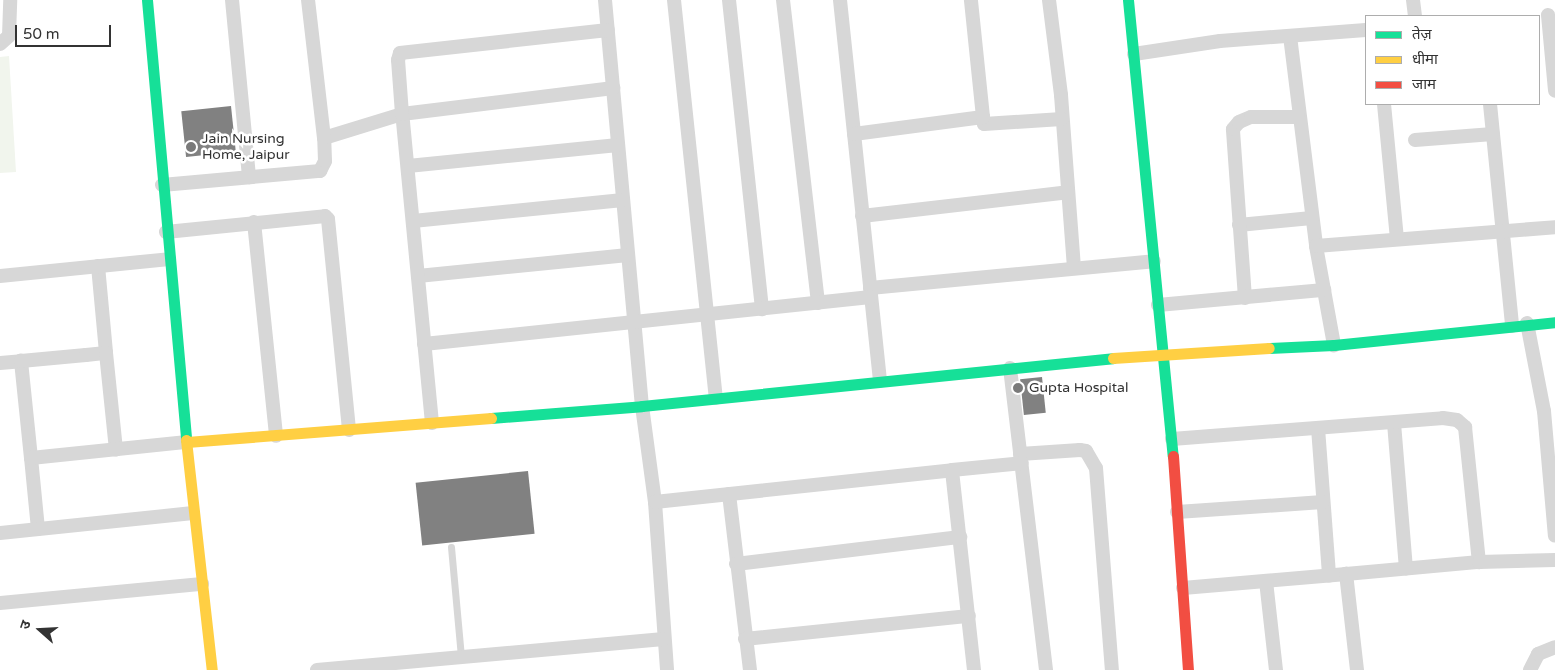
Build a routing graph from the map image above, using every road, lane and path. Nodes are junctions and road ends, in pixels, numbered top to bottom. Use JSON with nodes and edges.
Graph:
{"nodes":[{"id":1,"x":10,"y":0,"type":"edge"},
{"id":2,"x":147,"y":0,"type":"edge"},
{"id":3,"x":232,"y":0,"type":"edge"},
{"id":4,"x":308,"y":0,"type":"edge"},
{"id":5,"x":605,"y":0,"type":"edge"},
{"id":6,"x":674,"y":0,"type":"edge"},
{"id":7,"x":729,"y":0,"type":"edge"},
{"id":8,"x":783,"y":0,"type":"edge"},
{"id":9,"x":840,"y":0,"type":"edge"},
{"id":10,"x":971,"y":0,"type":"edge"},
{"id":11,"x":1049,"y":0,"type":"edge"},
{"id":12,"x":1128,"y":0,"type":"edge"},
{"id":13,"x":1413,"y":0,"type":"edge"},
{"id":14,"x":1415,"y":15,"type":"edge"},
{"id":15,"x":1546,"y":15,"type":"edge"},
{"id":16,"x":608,"y":30,"type":"junction"},
{"id":17,"x":1365,"y":30,"type":"edge"},
{"id":18,"x":1290,"y":36,"type":"junction"},
{"id":19,"x":0,"y":44,"type":"edge"},
{"id":20,"x":1134,"y":54,"type":"junction"},
{"id":21,"x":613,"y":88,"type":"junction"},
{"id":22,"x":1555,"y":90,"type":"edge"},
{"id":23,"x":1384,"y":105,"type":"edge"},
{"id":24,"x":1490,"y":105,"type":"edge"},
{"id":25,"x":402,"y":114,"type":"junction"},
{"id":26,"x":983,"y":117,"type":"junction"},
{"id":27,"x":1298,"y":117,"type":"junction"},
{"id":28,"x":1062,"y":119,"type":"junction"},
{"id":29,"x":854,"y":134,"type":"junction"},
{"id":30,"x":1493,"y":134,"type":"junction"},
{"id":31,"x":324,"y":138,"type":"junction"},
{"id":32,"x":1415,"y":140,"type":"dead end"},
{"id":33,"x":618,"y":145,"type":"junction"},
{"id":34,"x":408,"y":166,"type":"junction"},
{"id":35,"x":249,"y":177,"type":"junction"},
{"id":36,"x":162,"y":185,"type":"junction"},
{"id":37,"x":1068,"y":192,"type":"junction"},
{"id":38,"x":623,"y":200,"type":"junction"},
{"id":39,"x":862,"y":216,"type":"junction"},
{"id":40,"x":1312,"y":218,"type":"junction"},
{"id":41,"x":413,"y":221,"type":"junction"},
{"id":42,"x":254,"y":222,"type":"junction"},
{"id":43,"x":1239,"y":224,"type":"junction"},
{"id":44,"x":1555,"y":227,"type":"edge"},
{"id":45,"x":1504,"y":231,"type":"junction"},
{"id":46,"x":166,"y":232,"type":"junction"},
{"id":47,"x":1397,"y":238,"type":"junction"},
{"id":48,"x":1316,"y":246,"type":"junction"},
{"id":49,"x":628,"y":255,"type":"junction"},
{"id":50,"x":170,"y":259,"type":"junction"},
{"id":51,"x":1154,"y":261,"type":"junction"},
{"id":52,"x":98,"y":266,"type":"junction"},
{"id":53,"x":1074,"y":266,"type":"junction"},
{"id":54,"x":0,"y":276,"type":"edge"},
{"id":55,"x":418,"y":276,"type":"junction"},
{"id":56,"x":1324,"y":290,"type":"junction"},
{"id":57,"x":870,"y":293,"type":"junction"},
{"id":58,"x":1244,"y":298,"type":"junction"},
{"id":59,"x":818,"y":303,"type":"junction"},
{"id":60,"x":1158,"y":305,"type":"junction"},
{"id":61,"x":762,"y":309,"type":"junction"},
{"id":62,"x":708,"y":315,"type":"junction"},
{"id":63,"x":634,"y":321,"type":"junction"},
{"id":64,"x":1555,"y":322,"type":"edge"},
{"id":65,"x":1527,"y":323,"type":"junction"},
{"id":66,"x":1512,"y":326,"type":"junction"},
{"id":67,"x":424,"y":344,"type":"junction"},
{"id":68,"x":1334,"y":345,"type":"junction"},
{"id":69,"x":106,"y":353,"type":"junction"},
{"id":70,"x":1162,"y":353,"type":"junction"},
{"id":71,"x":21,"y":361,"type":"junction"},
{"id":72,"x":0,"y":363,"type":"edge"},
{"id":73,"x":1010,"y":368,"type":"junction"},
{"id":74,"x":880,"y":381,"type":"junction"},
{"id":75,"x":716,"y":398,"type":"junction"},
{"id":76,"x":642,"y":406,"type":"junction"},
{"id":77,"x":1550,"y":411,"type":"edge"},
{"id":78,"x":432,"y":423,"type":"junction"},
{"id":79,"x":1394,"y":423,"type":"junction"},
{"id":80,"x":1318,"y":428,"type":"junction"},
{"id":81,"x":349,"y":430,"type":"junction"},
{"id":82,"x":276,"y":436,"type":"junction"},
{"id":83,"x":1172,"y":439,"type":"junction"},
{"id":84,"x":188,"y":442,"type":"junction"},
{"id":85,"x":116,"y":449,"type":"junction"},
{"id":86,"x":31,"y":458,"type":"junction"},
{"id":87,"x":1021,"y":458,"type":"junction"},
{"id":88,"x":952,"y":470,"type":"junction"},
{"id":89,"x":1554,"y":488,"type":"edge"},
{"id":90,"x":729,"y":494,"type":"junction"},
{"id":91,"x":655,"y":502,"type":"junction"},
{"id":92,"x":1323,"y":502,"type":"junction"},
{"id":93,"x":1177,"y":512,"type":"junction"},
{"id":94,"x":193,"y":514,"type":"junction"},
{"id":95,"x":38,"y":529,"type":"junction"},
{"id":96,"x":0,"y":533,"type":"edge"},
{"id":97,"x":1555,"y":536,"type":"edge"},
{"id":98,"x":960,"y":537,"type":"junction"},
{"id":99,"x":451,"y":547,"type":"dead end"},
{"id":100,"x":1555,"y":560,"type":"edge"},
{"id":101,"x":1478,"y":562,"type":"junction"},
{"id":102,"x":736,"y":564,"type":"junction"},
{"id":103,"x":1406,"y":569,"type":"junction"},
{"id":104,"x":1346,"y":574,"type":"junction"},
{"id":105,"x":1328,"y":576,"type":"junction"},
{"id":106,"x":1266,"y":581,"type":"junction"},
{"id":107,"x":202,"y":584,"type":"junction"},
{"id":108,"x":1183,"y":588,"type":"junction"},
{"id":109,"x":0,"y":604,"type":"edge"},
{"id":110,"x":968,"y":616,"type":"junction"},
{"id":111,"x":664,"y":639,"type":"junction"},
{"id":112,"x":745,"y":639,"type":"junction"},
{"id":113,"x":1555,"y":647,"type":"edge"},
{"id":114,"x":461,"y":657,"type":"junction"},
{"id":115,"x":212,"y":670,"type":"edge"},
{"id":116,"x":317,"y":670,"type":"edge"},
{"id":117,"x":667,"y":670,"type":"edge"},
{"id":118,"x":750,"y":670,"type":"edge"},
{"id":119,"x":974,"y":670,"type":"edge"},
{"id":120,"x":1046,"y":670,"type":"edge"},
{"id":121,"x":1112,"y":670,"type":"edge"},
{"id":122,"x":1188,"y":670,"type":"edge"},
{"id":123,"x":1276,"y":670,"type":"edge"},
{"id":124,"x":1357,"y":670,"type":"edge"},
{"id":125,"x":1530,"y":670,"type":"edge"}],
"edges":[{"from":1,"to":19,"type":"street"},
{"from":2,"to":36,"type":"street"},
{"from":3,"to":35,"type":"street"},
{"from":4,"to":31,"type":"street"},
{"from":5,"to":16,"type":"street"},
{"from":6,"to":62,"type":"street"},
{"from":7,"to":61,"type":"street"},
{"from":8,"to":59,"type":"street"},
{"from":9,"to":29,"type":"street"},
{"from":10,"to":26,"type":"street"},
{"from":11,"to":28,"type":"street"},
{"from":12,"to":20,"type":"street"},
{"from":13,"to":14,"type":"street"},
{"from":15,"to":22,"type":"street"},
{"from":16,"to":21,"type":"street"},
{"from":16,"to":25,"type":"street"},
{"from":17,"to":18,"type":"street"},
{"from":18,"to":20,"type":"street"},
{"from":18,"to":27,"type":"street"},
{"from":20,"to":51,"type":"street"},
{"from":21,"to":25,"type":"street"},
{"from":21,"to":33,"type":"street"},
{"from":23,"to":47,"type":"street"},
{"from":24,"to":30,"type":"street"},
{"from":25,"to":31,"type":"street"},
{"from":25,"to":34,"type":"street"},
{"from":26,"to":28,"type":"street"},
{"from":26,"to":29,"type":"street"},
{"from":27,"to":40,"type":"street"},
{"from":27,"to":43,"type":"street"},
{"from":28,"to":37,"type":"street"},
{"from":29,"to":39,"type":"street"},
{"from":30,"to":32,"type":"street"},
{"from":30,"to":45,"type":"street"},
{"from":31,"to":35,"type":"street"},
{"from":33,"to":34,"type":"street"},
{"from":33,"to":38,"type":"street"},
{"from":34,"to":41,"type":"street"},
{"from":35,"to":36,"type":"street"},
{"from":36,"to":46,"type":"street"},
{"from":37,"to":39,"type":"street"},
{"from":37,"to":53,"type":"street"},
{"from":38,"to":41,"type":"street"},
{"from":38,"to":49,"type":"street"},
{"from":39,"to":57,"type":"street"},
{"from":40,"to":43,"type":"street"},
{"from":40,"to":48,"type":"street"},
{"from":41,"to":55,"type":"street"},
{"from":42,"to":46,"type":"street"},
{"from":42,"to":81,"type":"street"},
{"from":42,"to":82,"type":"street"},
{"from":43,"to":58,"type":"street"},
{"from":44,"to":45,"type":"street"},
{"from":45,"to":47,"type":"street"},
{"from":45,"to":66,"type":"street"},
{"from":46,"to":50,"type":"street"},
{"from":47,"to":48,"type":"street"},
{"from":48,"to":56,"type":"street"},
{"from":49,"to":55,"type":"street"},
{"from":49,"to":63,"type":"street"},
{"from":50,"to":52,"type":"street"},
{"from":50,"to":84,"type":"street"},
{"from":51,"to":53,"type":"street"},
{"from":51,"to":60,"type":"street"},
{"from":52,"to":54,"type":"street"},
{"from":52,"to":69,"type":"street"},
{"from":53,"to":57,"type":"street"},
{"from":55,"to":67,"type":"street"},
{"from":56,"to":58,"type":"street"},
{"from":56,"to":68,"type":"street"},
{"from":57,"to":59,"type":"street"},
{"from":57,"to":74,"type":"street"},
{"from":58,"to":60,"type":"street"},
{"from":59,"to":61,"type":"street"},
{"from":60,"to":70,"type":"street"},
{"from":61,"to":62,"type":"street"},
{"from":62,"to":63,"type":"street"},
{"from":62,"to":75,"type":"street"},
{"from":63,"to":67,"type":"street"},
{"from":63,"to":76,"type":"street"},
{"from":64,"to":65,"type":"street"},
{"from":65,"to":66,"type":"street"},
{"from":65,"to":77,"type":"street"},
{"from":66,"to":68,"type":"street"},
{"from":67,"to":78,"type":"street"},
{"from":68,"to":70,"type":"street"},
{"from":69,"to":71,"type":"street"},
{"from":69,"to":85,"type":"street"},
{"from":70,"to":73,"type":"street"},
{"from":70,"to":83,"type":"street"},
{"from":71,"to":72,"type":"street"},
{"from":71,"to":86,"type":"street"},
{"from":73,"to":74,"type":"street"},
{"from":73,"to":87,"type":"street"},
{"from":74,"to":75,"type":"street"},
{"from":75,"to":76,"type":"street"},
{"from":76,"to":78,"type":"street"},
{"from":76,"to":91,"type":"street"},
{"from":77,"to":89,"type":"street"},
{"from":78,"to":81,"type":"street"},
{"from":79,"to":80,"type":"street"},
{"from":79,"to":101,"type":"street"},
{"from":79,"to":103,"type":"street"},
{"from":80,"to":83,"type":"street"},
{"from":80,"to":92,"type":"street"},
{"from":81,"to":82,"type":"street"},
{"from":82,"to":84,"type":"street"},
{"from":83,"to":93,"type":"street"},
{"from":84,"to":85,"type":"street"},
{"from":84,"to":94,"type":"street"},
{"from":85,"to":86,"type":"street"},
{"from":86,"to":95,"type":"street"},
{"from":87,"to":88,"type":"street"},
{"from":87,"to":120,"type":"street"},
{"from":87,"to":121,"type":"street"},
{"from":88,"to":90,"type":"street"},
{"from":88,"to":98,"type":"street"},
{"from":89,"to":97,"type":"street"},
{"from":90,"to":91,"type":"street"},
{"from":90,"to":102,"type":"street"},
{"from":91,"to":111,"type":"street"},
{"from":92,"to":93,"type":"street"},
{"from":92,"to":105,"type":"street"},
{"from":93,"to":108,"type":"street"},
{"from":94,"to":95,"type":"street"},
{"from":94,"to":107,"type":"street"},
{"from":95,"to":96,"type":"street"},
{"from":98,"to":102,"type":"street"},
{"from":98,"to":110,"type":"street"},
{"from":99,"to":114,"type":"lane"},
{"from":100,"to":101,"type":"street"},
{"from":101,"to":103,"type":"street"},
{"from":102,"to":112,"type":"street"},
{"from":103,"to":104,"type":"street"},
{"from":104,"to":105,"type":"street"},
{"from":104,"to":124,"type":"street"},
{"from":105,"to":106,"type":"street"},
{"from":106,"to":108,"type":"street"},
{"from":106,"to":123,"type":"street"},
{"from":107,"to":109,"type":"street"},
{"from":107,"to":115,"type":"street"},
{"from":108,"to":122,"type":"street"},
{"from":110,"to":112,"type":"street"},
{"from":110,"to":119,"type":"street"},
{"from":111,"to":114,"type":"street"},
{"from":111,"to":117,"type":"street"},
{"from":112,"to":118,"type":"street"},
{"from":113,"to":125,"type":"street"},
{"from":114,"to":116,"type":"street"}]}
